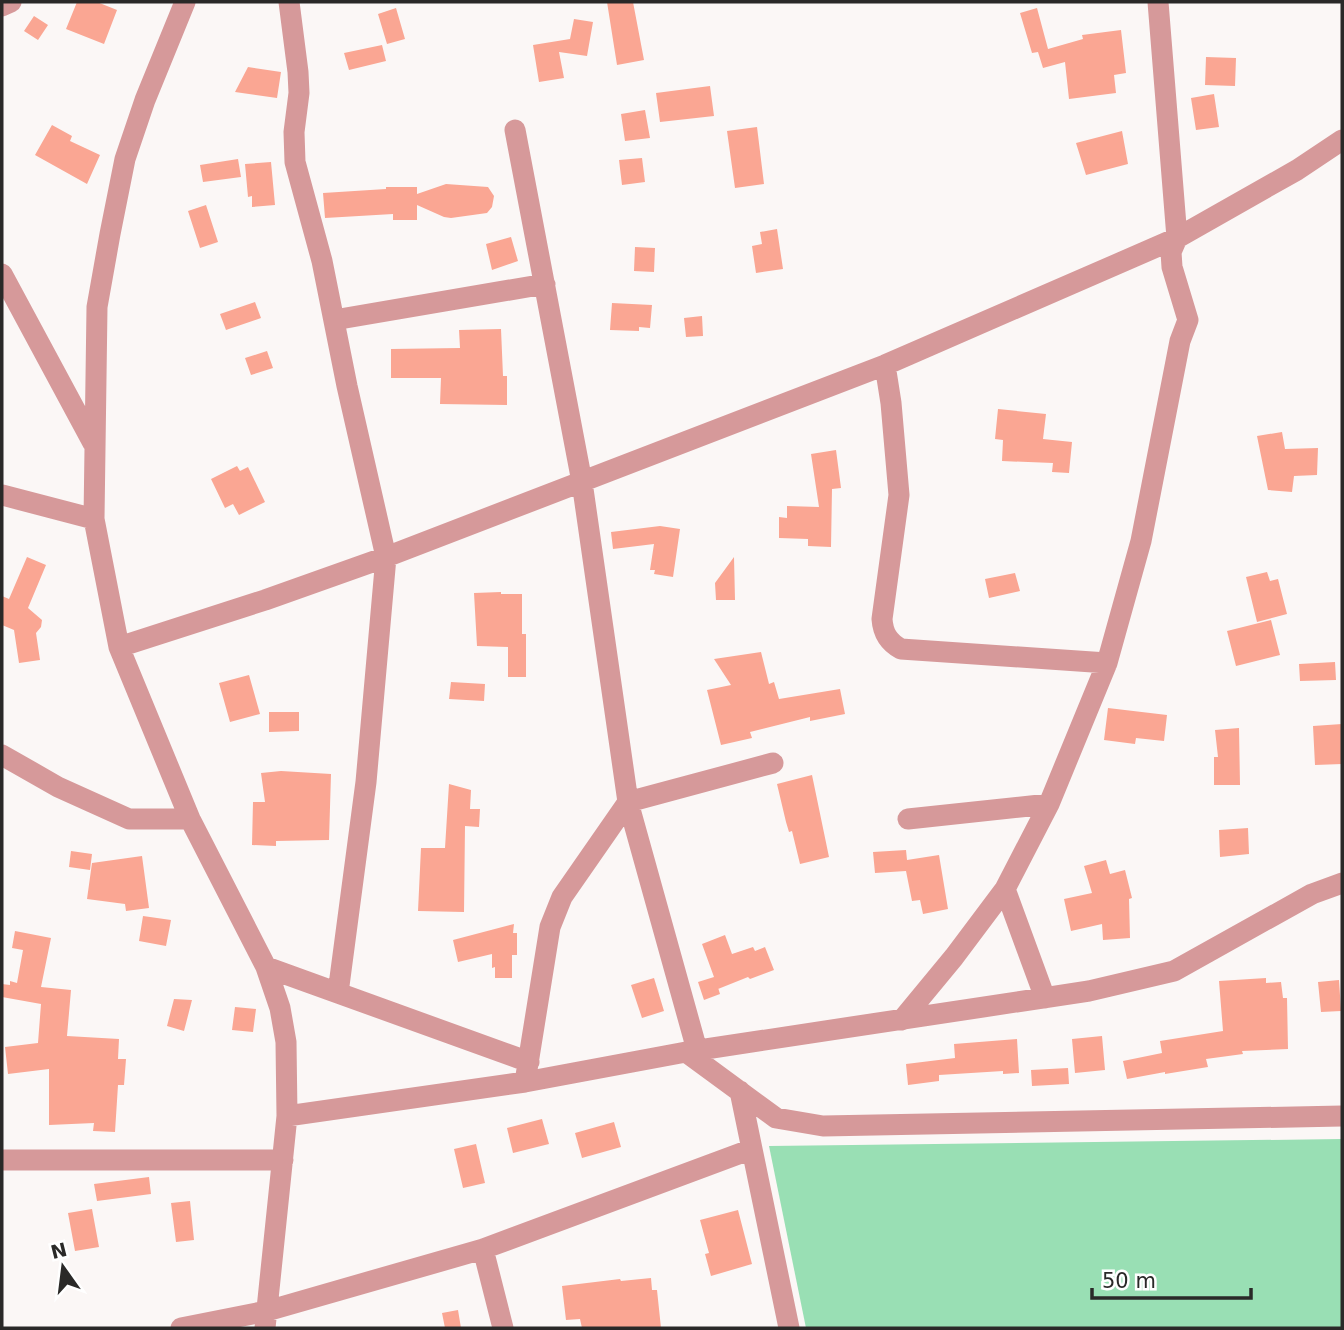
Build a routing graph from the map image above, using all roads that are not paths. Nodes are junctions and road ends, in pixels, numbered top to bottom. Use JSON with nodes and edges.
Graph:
{"nodes":[{"id":1,"x":11,"y":2,"type":"edge"},
{"id":2,"x":185,"y":2,"type":"edge"},
{"id":3,"x":289,"y":2,"type":"edge"},
{"id":4,"x":1157,"y":2,"type":"edge"},
{"id":5,"x":2,"y":6,"type":"edge"},
{"id":6,"x":515,"y":130,"type":"dead end"},
{"id":7,"x":1342,"y":139,"type":"edge"},
{"id":8,"x":1177,"y":238,"type":"junction"},
{"id":9,"x":2,"y":274,"type":"edge"},
{"id":10,"x":545,"y":284,"type":"junction"},
{"id":11,"x":334,"y":320,"type":"junction"},
{"id":12,"x":885,"y":365,"type":"junction"},
{"id":13,"x":94,"y":444,"type":"junction"},
{"id":14,"x":582,"y":482,"type":"junction"},
{"id":15,"x":2,"y":495,"type":"edge"},
{"id":16,"x":94,"y":519,"type":"junction"},
{"id":17,"x":386,"y":557,"type":"junction"},
{"id":18,"x":119,"y":647,"type":"junction"},
{"id":19,"x":1107,"y":663,"type":"junction"},
{"id":20,"x":2,"y":755,"type":"edge"},
{"id":21,"x":773,"y":763,"type":"dead end"},
{"id":22,"x":628,"y":802,"type":"junction"},
{"id":23,"x":1049,"y":804,"type":"junction"},
{"id":24,"x":190,"y":819,"type":"junction"},
{"id":25,"x":908,"y":819,"type":"dead end"},
{"id":26,"x":1342,"y":883,"type":"edge"},
{"id":27,"x":1005,"y":889,"type":"junction"},
{"id":28,"x":265,"y":967,"type":"junction"},
{"id":29,"x":338,"y":993,"type":"junction"},
{"id":30,"x":1045,"y":998,"type":"junction"},
{"id":31,"x":902,"y":1020,"type":"junction"},
{"id":32,"x":692,"y":1051,"type":"junction"},
{"id":33,"x":527,"y":1072,"type":"junction"},
{"id":34,"x":740,"y":1091,"type":"junction"},
{"id":35,"x":287,"y":1116,"type":"junction"},
{"id":36,"x":1342,"y":1116,"type":"edge"},
{"id":37,"x":752,"y":1149,"type":"junction"},
{"id":38,"x":2,"y":1160,"type":"edge"},
{"id":39,"x":283,"y":1160,"type":"junction"},
{"id":40,"x":483,"y":1249,"type":"junction"},
{"id":41,"x":266,"y":1320,"type":"edge"},
{"id":42,"x":181,"y":1328,"type":"edge"},
{"id":43,"x":503,"y":1328,"type":"edge"},
{"id":44,"x":789,"y":1328,"type":"edge"}],
"edges":[{"from":1,"to":5,"type":"street"},
{"from":2,"to":13,"type":"street"},
{"from":3,"to":11,"type":"street"},
{"from":4,"to":8,"type":"street"},
{"from":6,"to":10,"type":"street"},
{"from":7,"to":8,"type":"street"},
{"from":8,"to":12,"type":"street"},
{"from":8,"to":19,"type":"street"},
{"from":9,"to":13,"type":"street"},
{"from":10,"to":11,"type":"street"},
{"from":10,"to":14,"type":"street"},
{"from":11,"to":17,"type":"street"},
{"from":12,"to":14,"type":"street"},
{"from":12,"to":19,"type":"street"},
{"from":13,"to":16,"type":"street"},
{"from":14,"to":17,"type":"street"},
{"from":14,"to":22,"type":"street"},
{"from":15,"to":16,"type":"street"},
{"from":16,"to":18,"type":"street"},
{"from":17,"to":18,"type":"street"},
{"from":17,"to":29,"type":"street"},
{"from":18,"to":24,"type":"street"},
{"from":19,"to":23,"type":"street"},
{"from":20,"to":24,"type":"street"},
{"from":21,"to":22,"type":"street"},
{"from":22,"to":32,"type":"street"},
{"from":22,"to":33,"type":"street"},
{"from":23,"to":25,"type":"street"},
{"from":23,"to":27,"type":"street"},
{"from":24,"to":28,"type":"street"},
{"from":26,"to":30,"type":"street"},
{"from":27,"to":30,"type":"street"},
{"from":27,"to":31,"type":"street"},
{"from":28,"to":29,"type":"street"},
{"from":28,"to":35,"type":"street"},
{"from":29,"to":33,"type":"street"},
{"from":30,"to":31,"type":"street"},
{"from":31,"to":32,"type":"street"},
{"from":32,"to":33,"type":"street"},
{"from":32,"to":34,"type":"street"},
{"from":33,"to":35,"type":"street"},
{"from":34,"to":36,"type":"street"},
{"from":34,"to":37,"type":"street"},
{"from":35,"to":39,"type":"street"},
{"from":37,"to":40,"type":"street"},
{"from":37,"to":44,"type":"street"},
{"from":38,"to":39,"type":"street"},
{"from":39,"to":41,"type":"street"},
{"from":40,"to":41,"type":"street"},
{"from":40,"to":43,"type":"street"},
{"from":41,"to":42,"type":"street"}]}
